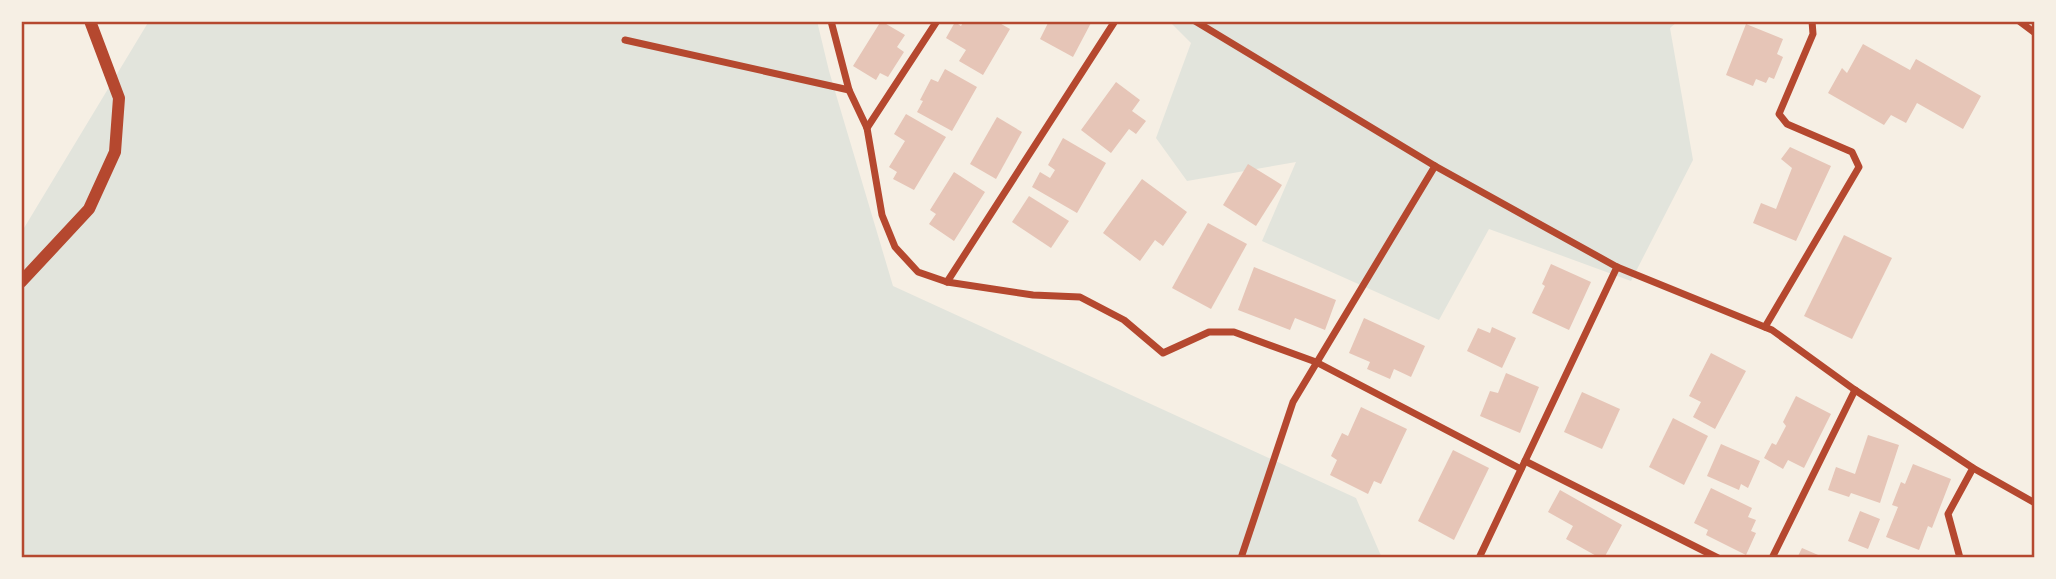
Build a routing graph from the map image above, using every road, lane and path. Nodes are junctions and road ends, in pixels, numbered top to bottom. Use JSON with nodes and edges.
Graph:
{"nodes":[{"id":1,"x":90,"y":21,"type":"edge"},
{"id":2,"x":831,"y":21,"type":"edge"},
{"id":3,"x":936,"y":21,"type":"edge"},
{"id":4,"x":1115,"y":21,"type":"edge"},
{"id":5,"x":1195,"y":21,"type":"edge"},
{"id":6,"x":1812,"y":21,"type":"edge"},
{"id":7,"x":2019,"y":21,"type":"edge"},
{"id":8,"x":2035,"y":33,"type":"edge"},
{"id":9,"x":625,"y":40,"type":"dead end"},
{"id":10,"x":849,"y":90,"type":"junction"},
{"id":11,"x":867,"y":128,"type":"junction"},
{"id":12,"x":1435,"y":166,"type":"junction"},
{"id":13,"x":1617,"y":267,"type":"junction"},
{"id":14,"x":21,"y":282,"type":"edge"},
{"id":15,"x":947,"y":282,"type":"junction"},
{"id":16,"x":1765,"y":327,"type":"junction"},
{"id":17,"x":1316,"y":362,"type":"junction"},
{"id":18,"x":1856,"y":390,"type":"junction"},
{"id":19,"x":1525,"y":461,"type":"junction"},
{"id":20,"x":1973,"y":468,"type":"junction"},
{"id":21,"x":1521,"y":469,"type":"junction"},
{"id":22,"x":2035,"y":503,"type":"edge"},
{"id":23,"x":1241,"y":558,"type":"edge"},
{"id":24,"x":1479,"y":558,"type":"edge"},
{"id":25,"x":1718,"y":558,"type":"edge"},
{"id":26,"x":1772,"y":558,"type":"edge"},
{"id":27,"x":1960,"y":558,"type":"edge"}],
"edges":[{"from":1,"to":14,"type":"street"},
{"from":2,"to":10,"type":"street"},
{"from":3,"to":11,"type":"street"},
{"from":4,"to":15,"type":"street"},
{"from":5,"to":12,"type":"street"},
{"from":6,"to":16,"type":"street"},
{"from":7,"to":8,"type":"street"},
{"from":9,"to":10,"type":"street"},
{"from":10,"to":11,"type":"street"},
{"from":11,"to":15,"type":"street"},
{"from":12,"to":13,"type":"street"},
{"from":12,"to":17,"type":"street"},
{"from":13,"to":16,"type":"street"},
{"from":13,"to":19,"type":"street"},
{"from":15,"to":17,"type":"street"},
{"from":16,"to":18,"type":"street"},
{"from":17,"to":21,"type":"street"},
{"from":17,"to":23,"type":"street"},
{"from":18,"to":20,"type":"street"},
{"from":18,"to":26,"type":"street"},
{"from":19,"to":21,"type":"street"},
{"from":19,"to":25,"type":"street"},
{"from":20,"to":22,"type":"street"},
{"from":20,"to":27,"type":"street"},
{"from":21,"to":24,"type":"street"}]}
